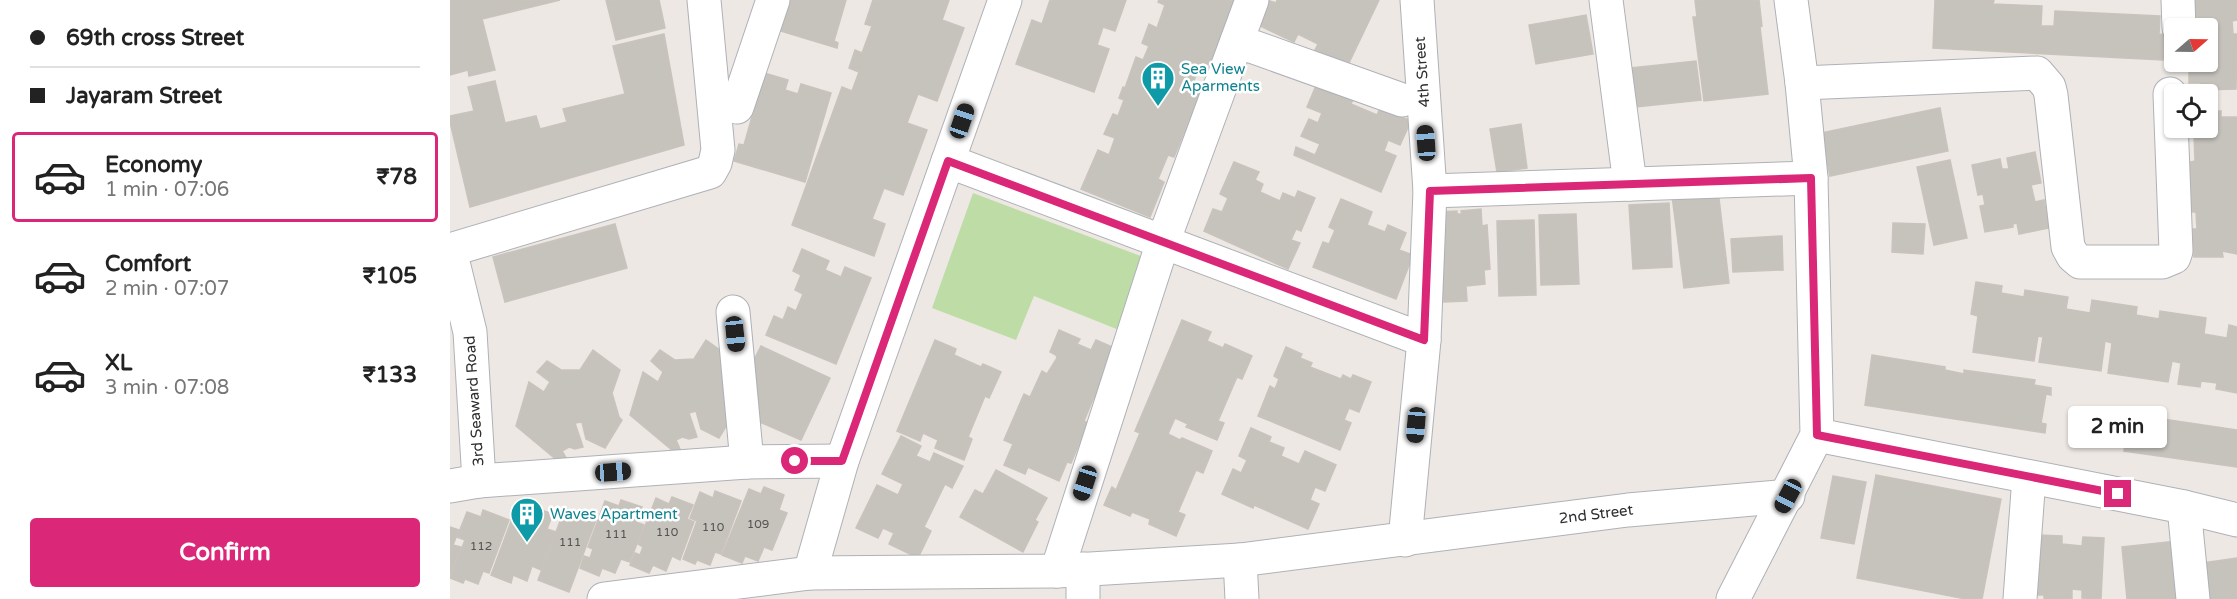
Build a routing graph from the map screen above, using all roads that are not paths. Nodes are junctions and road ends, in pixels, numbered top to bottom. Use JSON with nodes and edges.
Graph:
{"nodes":[{"id":1,"x":704,"y":0,"type":"edge"},
{"id":2,"x":773,"y":0,"type":"edge"},
{"id":3,"x":1005,"y":0,"type":"edge"},
{"id":4,"x":1252,"y":0,"type":"edge"},
{"id":5,"x":1417,"y":0,"type":"edge"},
{"id":6,"x":1606,"y":0,"type":"edge"},
{"id":7,"x":1791,"y":0,"type":"edge"},
{"id":8,"x":2178,"y":0,"type":"edge"},
{"id":9,"x":2179,"y":18,"type":"edge"},
{"id":10,"x":1237,"y":41,"type":"junction"},
{"id":11,"x":1802,"y":83,"type":"junction"},
{"id":12,"x":1402,"y":100,"type":"dead end"},
{"id":13,"x":737,"y":108,"type":"dead end"},
{"id":14,"x":2172,"y":138,"type":"edge"},
{"id":15,"x":948,"y":161,"type":"junction"},
{"id":16,"x":1811,"y":178,"type":"junction"},
{"id":17,"x":1630,"y":184,"type":"junction"},
{"id":18,"x":1430,"y":191,"type":"junction"},
{"id":19,"x":1163,"y":242,"type":"junction"},
{"id":20,"x":450,"y":250,"type":"edge"},
{"id":21,"x":733,"y":312,"type":"dead end"},
{"id":22,"x":1424,"y":340,"type":"junction"},
{"id":23,"x":1817,"y":435,"type":"junction"},
{"id":24,"x":842,"y":461,"type":"junction"},
{"id":25,"x":747,"y":462,"type":"junction"},
{"id":26,"x":2029,"y":477,"type":"junction"},
{"id":27,"x":465,"y":483,"type":"edge"},
{"id":28,"x":1788,"y":496,"type":"junction"},
{"id":29,"x":2184,"y":507,"type":"junction"},
{"id":30,"x":2237,"y":520,"type":"edge"},
{"id":31,"x":1405,"y":540,"type":"junction"},
{"id":32,"x":1240,"y":560,"type":"junction"},
{"id":33,"x":810,"y":573,"type":"junction"},
{"id":34,"x":1074,"y":580,"type":"edge"},
{"id":35,"x":604,"y":599,"type":"edge"},
{"id":36,"x":1242,"y":599,"type":"edge"},
{"id":37,"x":1733,"y":599,"type":"edge"},
{"id":38,"x":2020,"y":599,"type":"edge"},
{"id":39,"x":2193,"y":599,"type":"edge"}],
"edges":[{"from":1,"to":20,"type":"street"},
{"from":2,"to":13,"type":"street"},
{"from":3,"to":15,"type":"street"},
{"from":4,"to":10,"type":"street"},
{"from":5,"to":18,"type":"street","name":"4th Street"},
{"from":6,"to":17,"type":"street"},
{"from":7,"to":11,"type":"street"},
{"from":8,"to":9,"type":"street"},
{"from":10,"to":12,"type":"street"},
{"from":10,"to":19,"type":"street"},
{"from":11,"to":14,"type":"street"},
{"from":11,"to":16,"type":"street"},
{"from":15,"to":19,"type":"street"},
{"from":15,"to":24,"type":"street"},
{"from":16,"to":17,"type":"street"},
{"from":16,"to":23,"type":"street"},
{"from":17,"to":18,"type":"street"},
{"from":18,"to":22,"type":"street","name":"4th Street"},
{"from":19,"to":22,"type":"street"},
{"from":19,"to":34,"type":"street"},
{"from":20,"to":27,"type":"street","name":"3rd Seaward Road"},
{"from":21,"to":25,"type":"street"},
{"from":22,"to":31,"type":"street","name":"4th Street"},
{"from":23,"to":26,"type":"street"},
{"from":23,"to":28,"type":"street"},
{"from":24,"to":25,"type":"street"},
{"from":24,"to":33,"type":"street"},
{"from":25,"to":27,"type":"street"},
{"from":26,"to":29,"type":"street"},
{"from":26,"to":38,"type":"street"},
{"from":28,"to":31,"type":"street","name":"2nd Street"},
{"from":28,"to":37,"type":"street"},
{"from":29,"to":30,"type":"street"},
{"from":29,"to":39,"type":"street"},
{"from":31,"to":32,"type":"street","name":"2nd Street"},
{"from":32,"to":34,"type":"street","name":"2nd Street"},
{"from":32,"to":36,"type":"street"},
{"from":33,"to":34,"type":"street","name":"2nd Street"},
{"from":33,"to":35,"type":"street","name":"2nd Street"}]}
